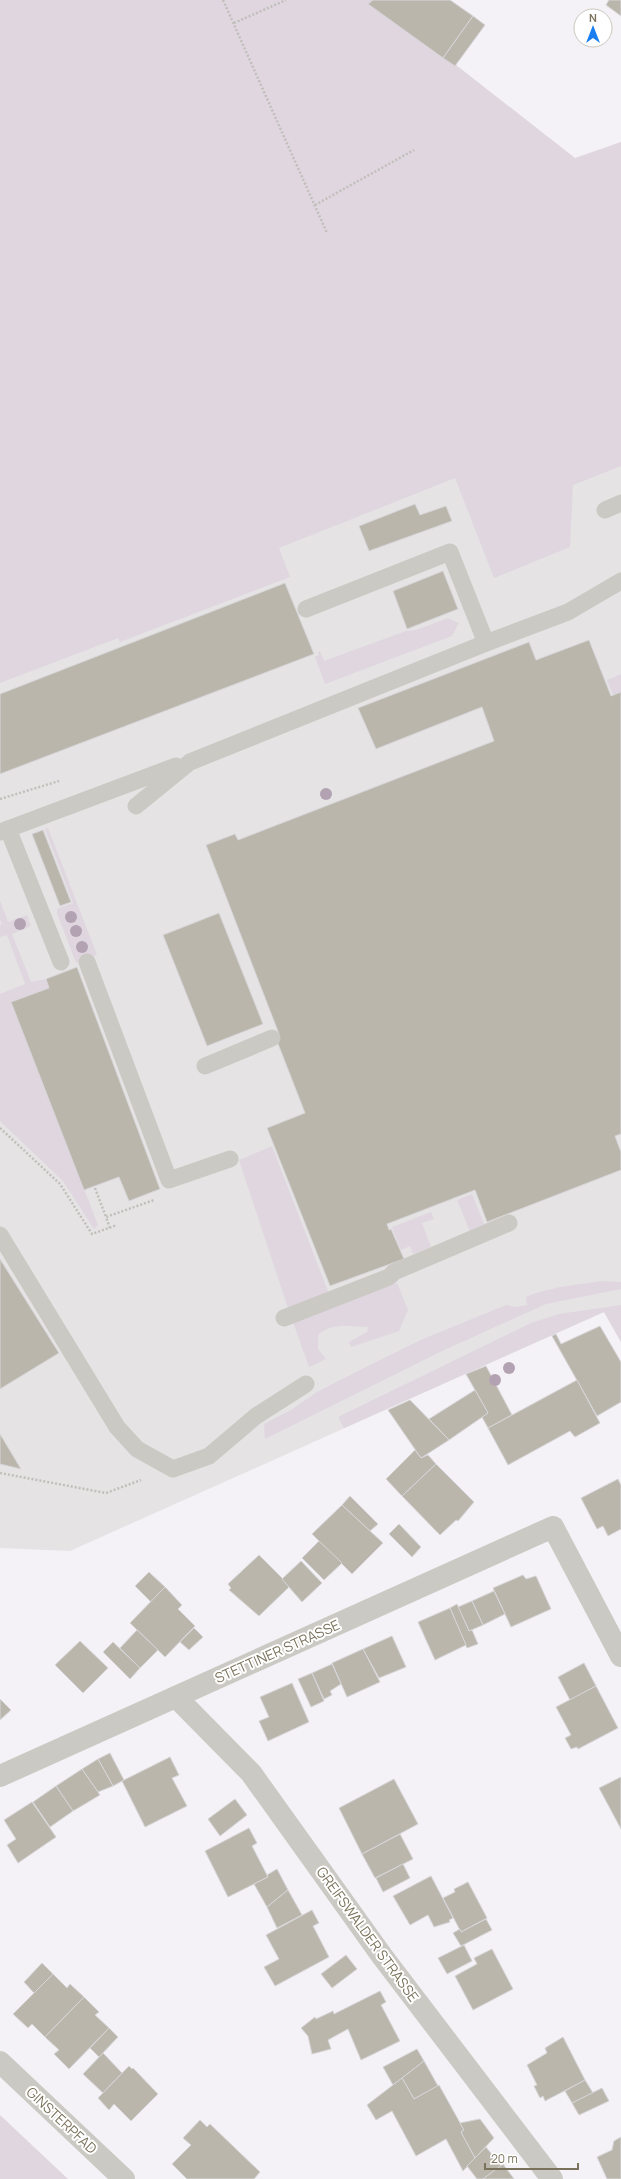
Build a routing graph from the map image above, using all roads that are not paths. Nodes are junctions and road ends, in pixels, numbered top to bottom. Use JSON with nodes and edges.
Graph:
{"nodes":[{"id":1,"x":621,"y":503,"type":"edge"},
{"id":2,"x":605,"y":510,"type":"dead end"},
{"id":3,"x":621,"y":581,"type":"edge"},
{"id":4,"x":306,"y":609,"type":"dead end"},
{"id":5,"x":486,"y":643,"type":"junction"},
{"id":6,"x":190,"y":762,"type":"junction"},
{"id":7,"x":136,"y":806,"type":"dead end"},
{"id":8,"x":4,"y":830,"type":"edge"},
{"id":9,"x":61,"y":962,"type":"dead end"},
{"id":10,"x":87,"y":962,"type":"dead end"},
{"id":11,"x":272,"y":1038,"type":"dead end"},
{"id":12,"x":205,"y":1066,"type":"dead end"},
{"id":13,"x":230,"y":1158,"type":"dead end"},
{"id":14,"x":509,"y":1223,"type":"dead end"},
{"id":15,"x":0,"y":1235,"type":"edge"},
{"id":16,"x":284,"y":1318,"type":"dead end"},
{"id":17,"x":306,"y":1384,"type":"dead end"},
{"id":18,"x":621,"y":1656,"type":"edge"},
{"id":19,"x":176,"y":1697,"type":"junction"},
{"id":20,"x":0,"y":1776,"type":"edge"},
{"id":21,"x":0,"y":2062,"type":"edge"},
{"id":22,"x":124,"y":2179,"type":"edge"},
{"id":23,"x":552,"y":2179,"type":"edge"}],
"edges":[{"from":1,"to":2,"type":"lane"},
{"from":3,"to":5,"type":"lane"},
{"from":4,"to":5,"type":"lane"},
{"from":5,"to":6,"type":"lane"},
{"from":6,"to":7,"type":"lane"},
{"from":6,"to":8,"type":"lane"},
{"from":8,"to":9,"type":"lane"},
{"from":10,"to":13,"type":"lane"},
{"from":11,"to":12,"type":"lane"},
{"from":14,"to":16,"type":"lane"},
{"from":15,"to":17,"type":"lane"},
{"from":18,"to":19,"type":"street","name":"STETTINER STRASSE"},
{"from":19,"to":20,"type":"street","name":"STETTINER STRASSE"},
{"from":19,"to":23,"type":"street","name":"GREIFSWALDER STRASSE"},
{"from":21,"to":22,"type":"street","name":"GINSTERPFAD"}]}
